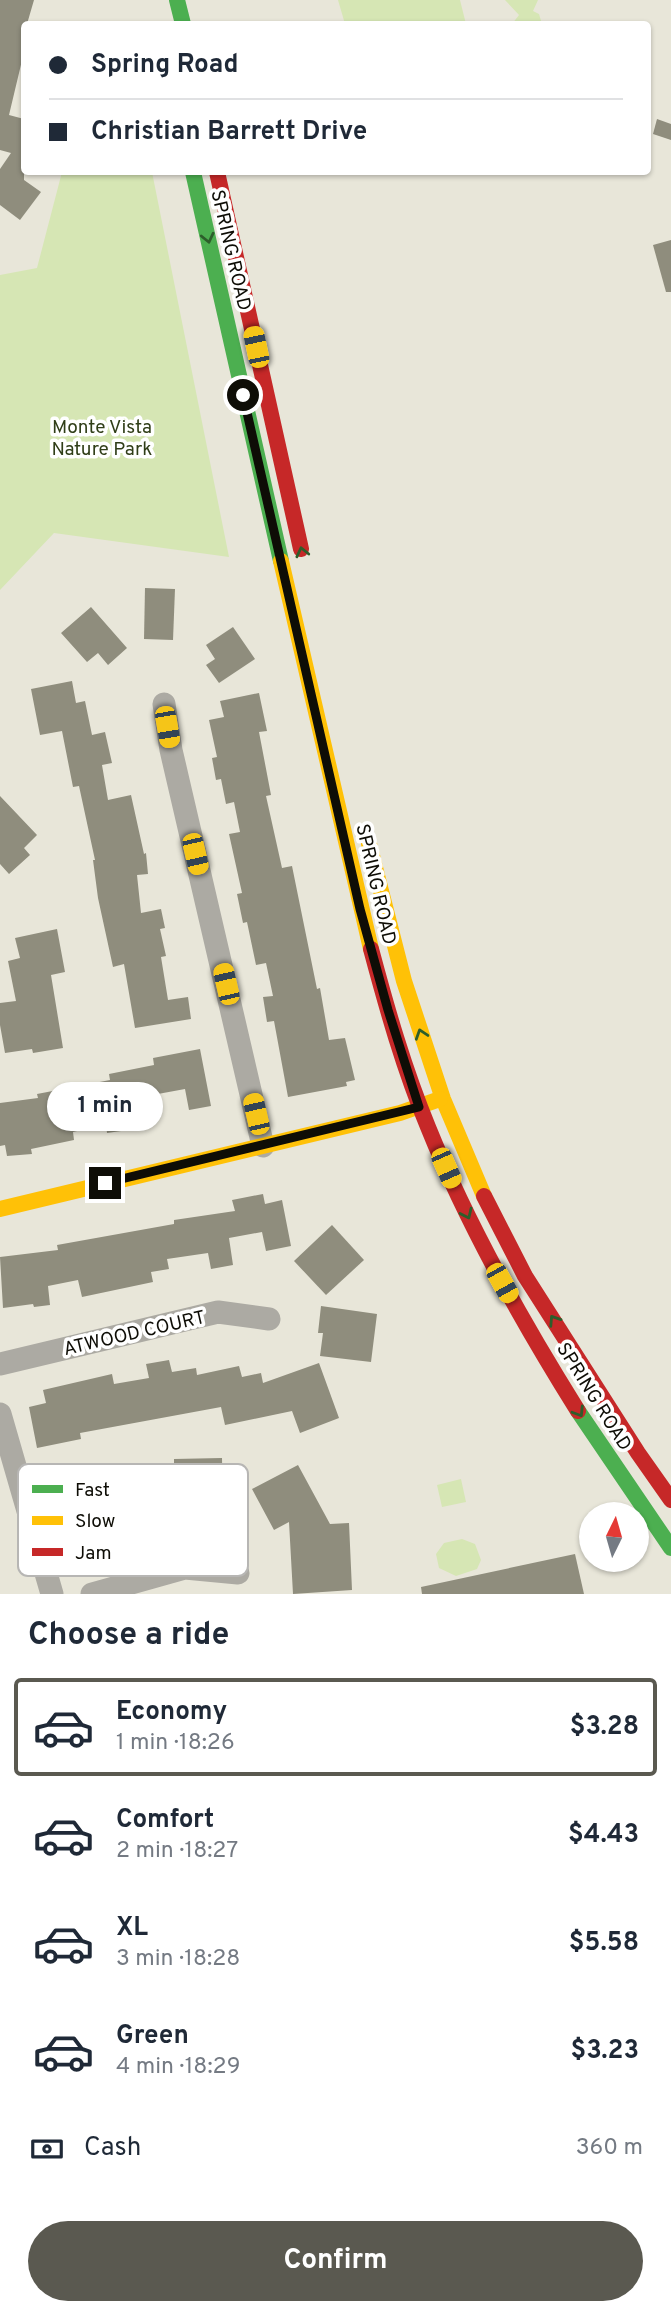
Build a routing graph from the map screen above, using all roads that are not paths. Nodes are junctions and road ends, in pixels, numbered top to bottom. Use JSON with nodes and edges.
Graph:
{"nodes":[{"id":1,"x":177,"y":0,"type":"edge"},
{"id":2,"x":182,"y":21,"type":"edge"},
{"id":3,"x":194,"y":175,"type":"edge"},
{"id":4,"x":218,"y":175,"type":"edge"},
{"id":5,"x":305,"y":565,"type":"dead end"},
{"id":6,"x":164,"y":704,"type":"dead end"},
{"id":7,"x":364,"y":823,"type":"dead end"},
{"id":8,"x":443,"y":1098,"type":"junction"},
{"id":9,"x":419,"y":1107,"type":"junction"},
{"id":10,"x":263,"y":1146,"type":"junction"},
{"id":11,"x":0,"y":1209,"type":"edge"},
{"id":12,"x":269,"y":1319,"type":"dead end"},
{"id":13,"x":0,"y":1364,"type":"edge"},
{"id":14,"x":0,"y":1414,"type":"edge"},
{"id":15,"x":18,"y":1478,"type":"edge"},
{"id":16,"x":671,"y":1500,"type":"edge"},
{"id":17,"x":671,"y":1548,"type":"edge"},
{"id":18,"x":46,"y":1576,"type":"edge"},
{"id":19,"x":156,"y":1576,"type":"edge"},
{"id":20,"x":51,"y":1594,"type":"edge"},
{"id":21,"x":92,"y":1594,"type":"edge"}],
"edges":[{"from":1,"to":2,"type":"main road"},
{"from":3,"to":9,"type":"main road","name":"SPRING ROAD","one_way":true},
{"from":5,"to":4,"type":"main road","name":"SPRING ROAD","one_way":true},
{"from":6,"to":10,"type":"street"},
{"from":8,"to":7,"type":"main road","name":"SPRING ROAD","one_way":true},
{"from":8,"to":9,"type":"main road"},
{"from":16,"to":8,"type":"main road","name":"SPRING ROAD","one_way":true},
{"from":9,"to":10,"type":"main road"},
{"from":9,"to":17,"type":"main road","name":"SPRING ROAD","one_way":true},
{"from":10,"to":11,"type":"main road"},
{"from":12,"to":13,"type":"street","name":"ATWOOD COURT"},
{"from":14,"to":15,"type":"street"},
{"from":18,"to":20,"type":"street"},
{"from":19,"to":21,"type":"street"}]}
